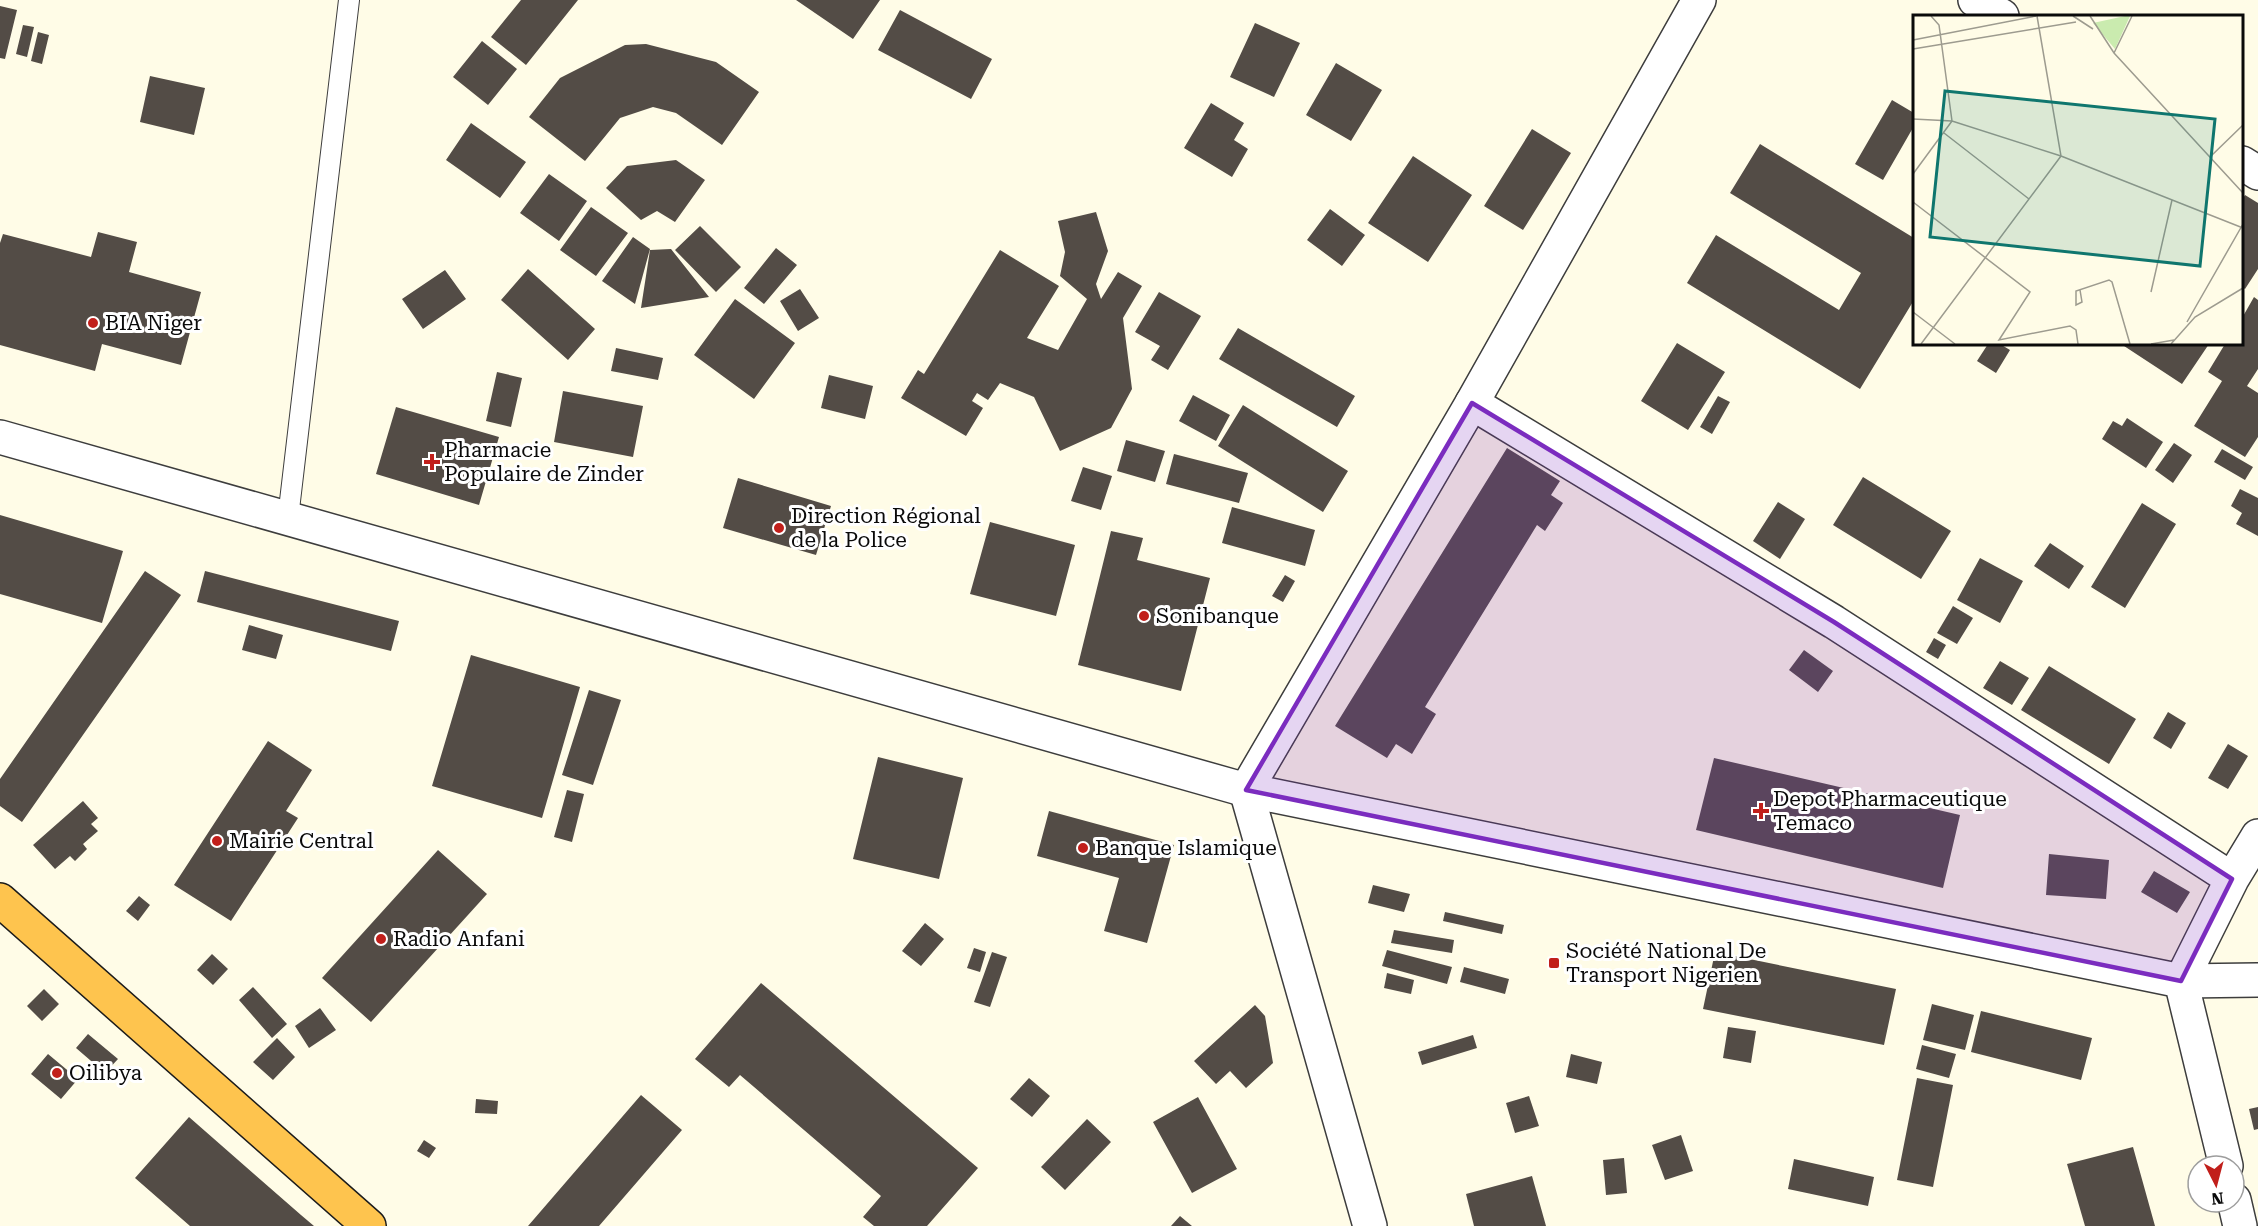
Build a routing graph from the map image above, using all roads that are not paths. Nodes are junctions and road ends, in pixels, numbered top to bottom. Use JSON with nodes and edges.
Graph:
{"nodes":[{"id":1,"x":349,"y":0,"type":"edge"},
{"id":2,"x":1699,"y":0,"type":"edge"},
{"id":3,"x":1975,"y":0,"type":"edge"},
{"id":4,"x":2000,"y":15,"type":"edge"},
{"id":5,"x":2243,"y":164,"type":"edge"},
{"id":6,"x":2258,"y":173,"type":"edge"},
{"id":7,"x":1472,"y":403,"type":"junction"},
{"id":8,"x":0,"y":437,"type":"edge"},
{"id":9,"x":288,"y":518,"type":"junction"},
{"id":10,"x":1246,"y":790,"type":"junction"},
{"id":11,"x":2258,"y":837,"type":"edge"},
{"id":12,"x":2232,"y":879,"type":"junction"},
{"id":13,"x":4,"y":913,"type":"edge"},
{"id":14,"x":2258,"y":980,"type":"edge"},
{"id":15,"x":2181,"y":981,"type":"junction"},
{"id":16,"x":2223,"y":1154,"type":"edge"},
{"id":17,"x":369,"y":1226,"type":"edge"},
{"id":18,"x":1370,"y":1226,"type":"edge"}],
"edges":[{"from":1,"to":9,"type":"lane"},
{"from":2,"to":7,"type":"street"},
{"from":3,"to":4,"type":"street"},
{"from":5,"to":6,"type":"street"},
{"from":7,"to":10,"type":"street"},
{"from":7,"to":12,"type":"street"},
{"from":8,"to":9,"type":"street"},
{"from":9,"to":10,"type":"street"},
{"from":10,"to":15,"type":"street"},
{"from":10,"to":18,"type":"street"},
{"from":11,"to":12,"type":"street"},
{"from":12,"to":15,"type":"street"},
{"from":13,"to":17,"type":"highway"},
{"from":14,"to":15,"type":"street"},
{"from":15,"to":16,"type":"street"}]}
